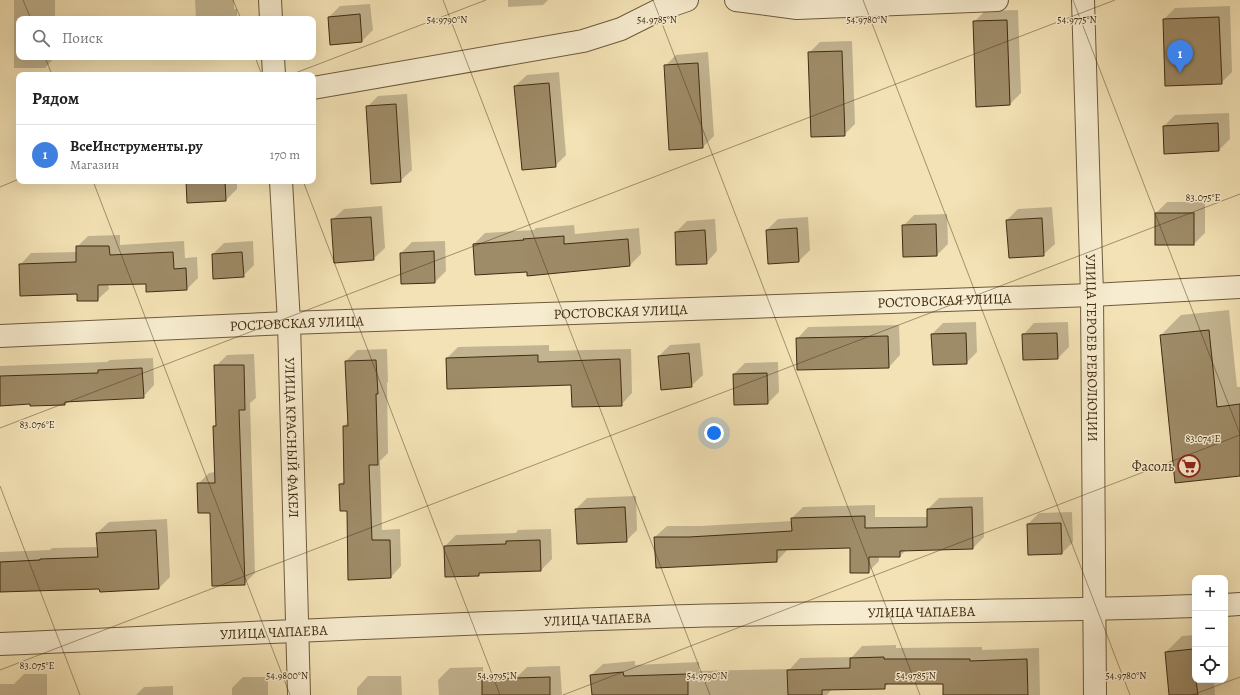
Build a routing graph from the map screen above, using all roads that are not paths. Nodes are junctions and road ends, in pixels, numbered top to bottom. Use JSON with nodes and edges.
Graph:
{"nodes":[{"id":1,"x":270,"y":0,"type":"edge"},
{"id":2,"x":687,"y":0,"type":"edge"},
{"id":3,"x":736,"y":0,"type":"edge"},
{"id":4,"x":997,"y":0,"type":"edge"},
{"id":5,"x":1082,"y":0,"type":"edge"},
{"id":6,"x":837,"y":3,"type":"edge"},
{"id":7,"x":271,"y":16,"type":"edge"},
{"id":8,"x":273,"y":60,"type":"edge"},
{"id":9,"x":274,"y":72,"type":"edge"},
{"id":10,"x":316,"y":87,"type":"edge"},
{"id":11,"x":280,"y":184,"type":"edge"},
{"id":12,"x":1240,"y":287,"type":"edge"},
{"id":13,"x":1092,"y":295,"type":"junction"},
{"id":14,"x":289,"y":323,"type":"junction"},
{"id":15,"x":0,"y":336,"type":"edge"},
{"id":16,"x":1240,"y":604,"type":"edge"},
{"id":17,"x":1228,"y":605,"type":"edge"},
{"id":18,"x":1192,"y":606,"type":"edge"},
{"id":19,"x":1094,"y":610,"type":"junction"},
{"id":20,"x":298,"y":631,"type":"junction"},
{"id":21,"x":0,"y":644,"type":"edge"},
{"id":22,"x":299,"y":695,"type":"edge"},
{"id":23,"x":1095,"y":695,"type":"edge"}],
"edges":[{"from":1,"to":7,"type":"street"},
{"from":2,"to":10,"type":"street"},
{"from":3,"to":6,"type":"street"},
{"from":4,"to":6,"type":"street"},
{"from":5,"to":13,"type":"street","name":"УЛИЦА ГЕРОЕВ РЕВОЛЮЦИИ"},
{"from":8,"to":9,"type":"street"},
{"from":11,"to":14,"type":"street","name":"УЛИЦА КРАСНЫЙ ФАКЕЛ"},
{"from":12,"to":13,"type":"street","name":"РОСТОВСКАЯ УЛИЦА"},
{"from":13,"to":14,"type":"street","name":"РОСТОВСКАЯ УЛИЦА"},
{"from":13,"to":19,"type":"street","name":"УЛИЦА ГЕРОЕВ РЕВОЛЮЦИИ"},
{"from":14,"to":15,"type":"street","name":"РОСТОВСКАЯ УЛИЦА"},
{"from":14,"to":20,"type":"street","name":"УЛИЦА КРАСНЫЙ ФАКЕЛ"},
{"from":16,"to":17,"type":"street"},
{"from":18,"to":19,"type":"street","name":"УЛИЦА ЧАПАЕВА"},
{"from":19,"to":20,"type":"street","name":"УЛИЦА ЧАПАЕВА"},
{"from":19,"to":23,"type":"street","name":"УЛИЦА ГЕРОЕВ РЕВОЛЮЦИИ"},
{"from":20,"to":21,"type":"street","name":"УЛИЦА ЧАПАЕВА"},
{"from":20,"to":22,"type":"street","name":"УЛИЦА КРАСНЫЙ ФАКЕЛ"}]}
